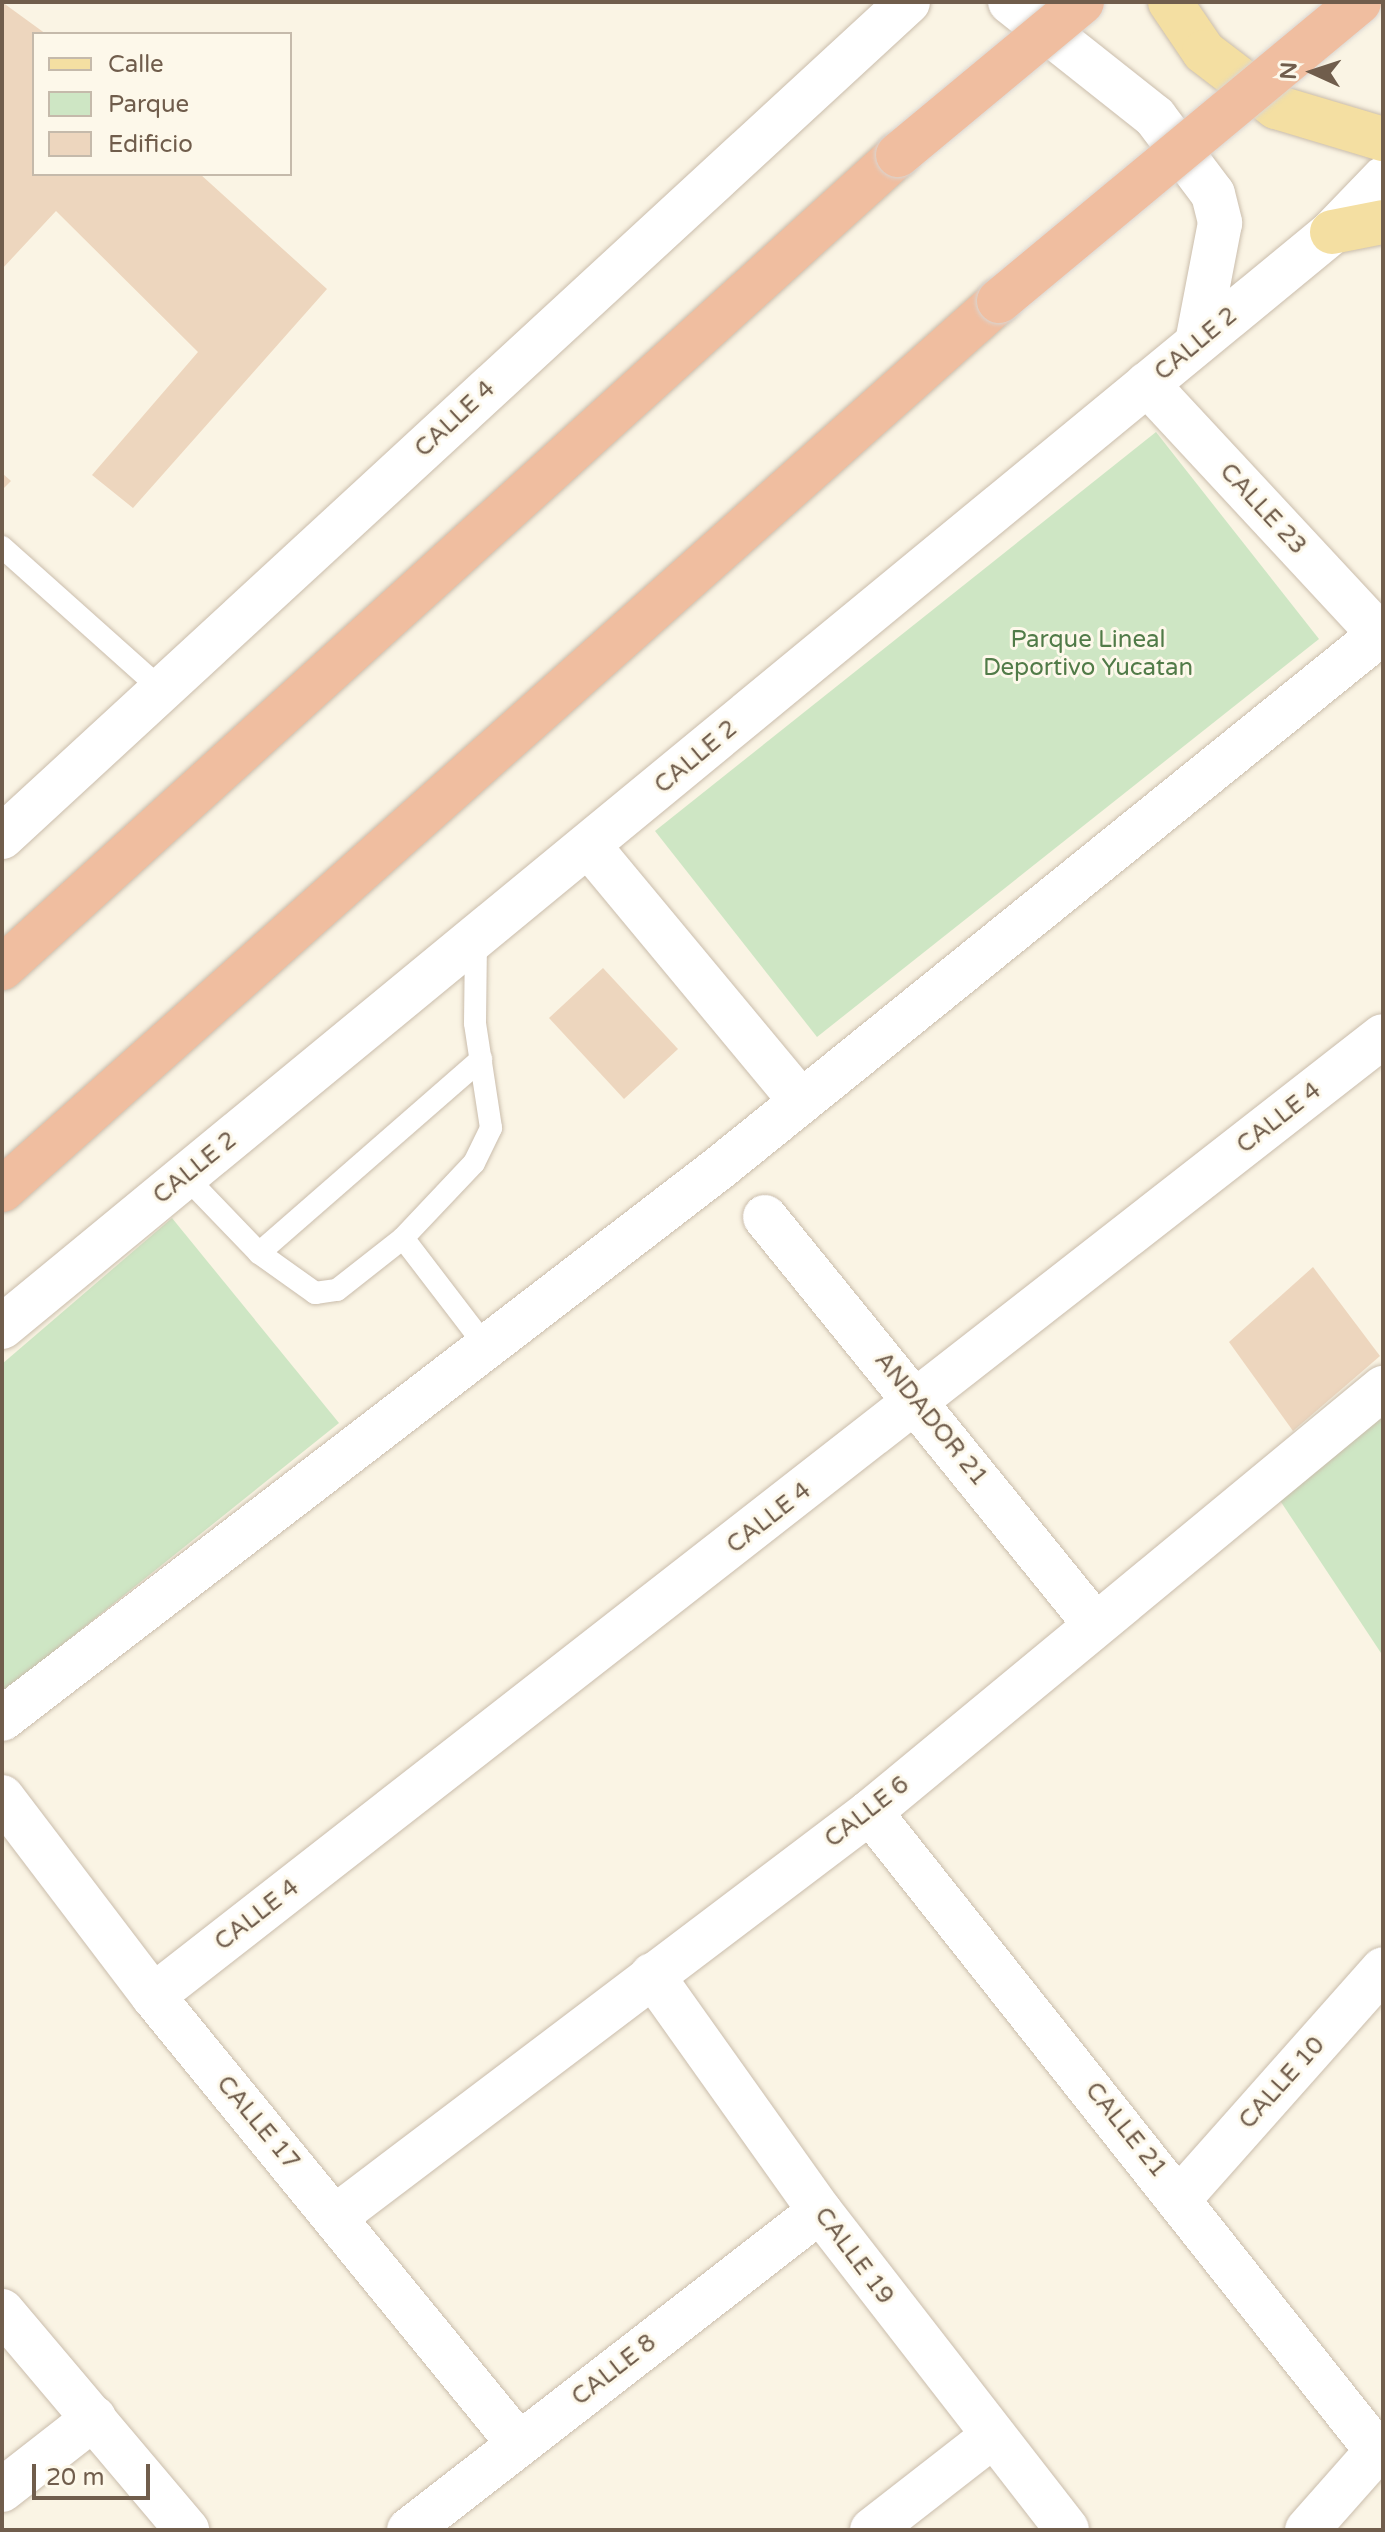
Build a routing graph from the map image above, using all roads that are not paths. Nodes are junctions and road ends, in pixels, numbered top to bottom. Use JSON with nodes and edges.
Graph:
{"nodes":[{"id":1,"x":1010,"y":2,"type":"edge"},
{"id":2,"x":1082,"y":2,"type":"edge"},
{"id":3,"x":1170,"y":2,"type":"edge"},
{"id":4,"x":1359,"y":2,"type":"edge"},
{"id":5,"x":914,"y":3,"type":"edge"},
{"id":6,"x":1383,"y":139,"type":"edge"},
{"id":7,"x":1383,"y":179,"type":"edge"},
{"id":8,"x":1383,"y":222,"type":"edge"},
{"id":9,"x":1332,"y":232,"type":"junction"},
{"id":10,"x":1197,"y":342,"type":"junction"},
{"id":11,"x":1147,"y":384,"type":"junction"},
{"id":12,"x":2,"y":547,"type":"edge"},
{"id":13,"x":1381,"y":633,"type":"edge"},
{"id":14,"x":161,"y":689,"type":"junction"},
{"id":15,"x":5,"y":829,"type":"edge"},
{"id":16,"x":589,"y":846,"type":"junction"},
{"id":17,"x":476,"y":938,"type":"junction"},
{"id":18,"x":2,"y":968,"type":"edge"},
{"id":19,"x":1383,"y":1036,"type":"edge"},
{"id":20,"x":481,"y":1059,"type":"junction"},
{"id":21,"x":801,"y":1101,"type":"junction"},
{"id":22,"x":185,"y":1176,"type":"junction"},
{"id":23,"x":2,"y":1190,"type":"edge"},
{"id":24,"x":765,"y":1217,"type":"dead end"},
{"id":25,"x":403,"y":1238,"type":"junction"},
{"id":26,"x":259,"y":1253,"type":"junction"},
{"id":27,"x":2,"y":1327,"type":"edge"},
{"id":28,"x":484,"y":1344,"type":"junction"},
{"id":29,"x":1383,"y":1388,"type":"edge"},
{"id":30,"x":918,"y":1402,"type":"junction"},
{"id":31,"x":1094,"y":1623,"type":"junction"},
{"id":32,"x":2,"y":1719,"type":"edge"},
{"id":33,"x":2,"y":1797,"type":"edge"},
{"id":34,"x":870,"y":1812,"type":"junction"},
{"id":35,"x":1383,"y":1969,"type":"edge"},
{"id":36,"x":652,"y":1975,"type":"junction"},
{"id":37,"x":153,"y":1996,"type":"junction"},
{"id":38,"x":1180,"y":2198,"type":"junction"},
{"id":39,"x":820,"y":2211,"type":"junction"},
{"id":40,"x":335,"y":2217,"type":"junction"},
{"id":41,"x":2,"y":2311,"type":"edge"},
{"id":42,"x":94,"y":2418,"type":"junction"},
{"id":43,"x":990,"y":2438,"type":"junction"},
{"id":44,"x":519,"y":2444,"type":"junction"},
{"id":45,"x":1380,"y":2448,"type":"edge"},
{"id":46,"x":2,"y":2490,"type":"edge"},
{"id":47,"x":187,"y":2530,"type":"edge"},
{"id":48,"x":409,"y":2530,"type":"edge"},
{"id":49,"x":872,"y":2530,"type":"edge"},
{"id":50,"x":1067,"y":2530,"type":"edge"},
{"id":51,"x":1307,"y":2530,"type":"edge"}],
"edges":[{"from":1,"to":10,"type":"street"},
{"from":2,"to":18,"type":"highway","bridge":true},
{"from":3,"to":6,"type":"main road"},
{"from":4,"to":23,"type":"highway","bridge":true},
{"from":5,"to":14,"type":"street","name":"CALLE 4"},
{"from":7,"to":9,"type":"street","name":"CALLE 2"},
{"from":8,"to":9,"type":"main road"},
{"from":9,"to":10,"type":"street","name":"CALLE 2"},
{"from":10,"to":11,"type":"street","name":"CALLE 2"},
{"from":11,"to":13,"type":"street","name":"CALLE 23"},
{"from":11,"to":16,"type":"street","name":"CALLE 2"},
{"from":12,"to":14,"type":"lane"},
{"from":13,"to":21,"type":"street"},
{"from":14,"to":15,"type":"street","name":"CALLE 4"},
{"from":16,"to":17,"type":"street","name":"CALLE 2"},
{"from":16,"to":21,"type":"street"},
{"from":17,"to":20,"type":"lane"},
{"from":17,"to":22,"type":"street","name":"CALLE 2"},
{"from":19,"to":30,"type":"street","name":"CALLE 4"},
{"from":20,"to":25,"type":"lane"},
{"from":20,"to":26,"type":"lane"},
{"from":21,"to":28,"type":"street"},
{"from":22,"to":26,"type":"lane"},
{"from":22,"to":27,"type":"street","name":"CALLE 2"},
{"from":24,"to":30,"type":"street","name":"ANDADOR 21"},
{"from":25,"to":26,"type":"lane"},
{"from":25,"to":28,"type":"lane"},
{"from":28,"to":32,"type":"street"},
{"from":29,"to":31,"type":"street","name":"CALLE 6"},
{"from":30,"to":31,"type":"street","name":"ANDADOR 21"},
{"from":30,"to":37,"type":"street","name":"CALLE 4"},
{"from":31,"to":34,"type":"street","name":"CALLE 6"},
{"from":33,"to":37,"type":"street","name":"CALLE 17"},
{"from":34,"to":36,"type":"street","name":"CALLE 6"},
{"from":34,"to":38,"type":"street","name":"CALLE 21"},
{"from":35,"to":38,"type":"street","name":"CALLE 10"},
{"from":36,"to":39,"type":"street","name":"CALLE 19"},
{"from":36,"to":40,"type":"street","name":"CALLE 6"},
{"from":37,"to":40,"type":"street","name":"CALLE 17"},
{"from":38,"to":45,"type":"street","name":"CALLE 21"},
{"from":39,"to":43,"type":"street","name":"CALLE 19"},
{"from":39,"to":44,"type":"street","name":"CALLE 8"},
{"from":40,"to":44,"type":"street","name":"CALLE 17"},
{"from":41,"to":42,"type":"street"},
{"from":42,"to":46,"type":"street"},
{"from":42,"to":47,"type":"street"},
{"from":43,"to":49,"type":"street"},
{"from":43,"to":50,"type":"street","name":"CALLE 19"},
{"from":44,"to":48,"type":"street","name":"CALLE 8"},
{"from":45,"to":51,"type":"street"}]}
